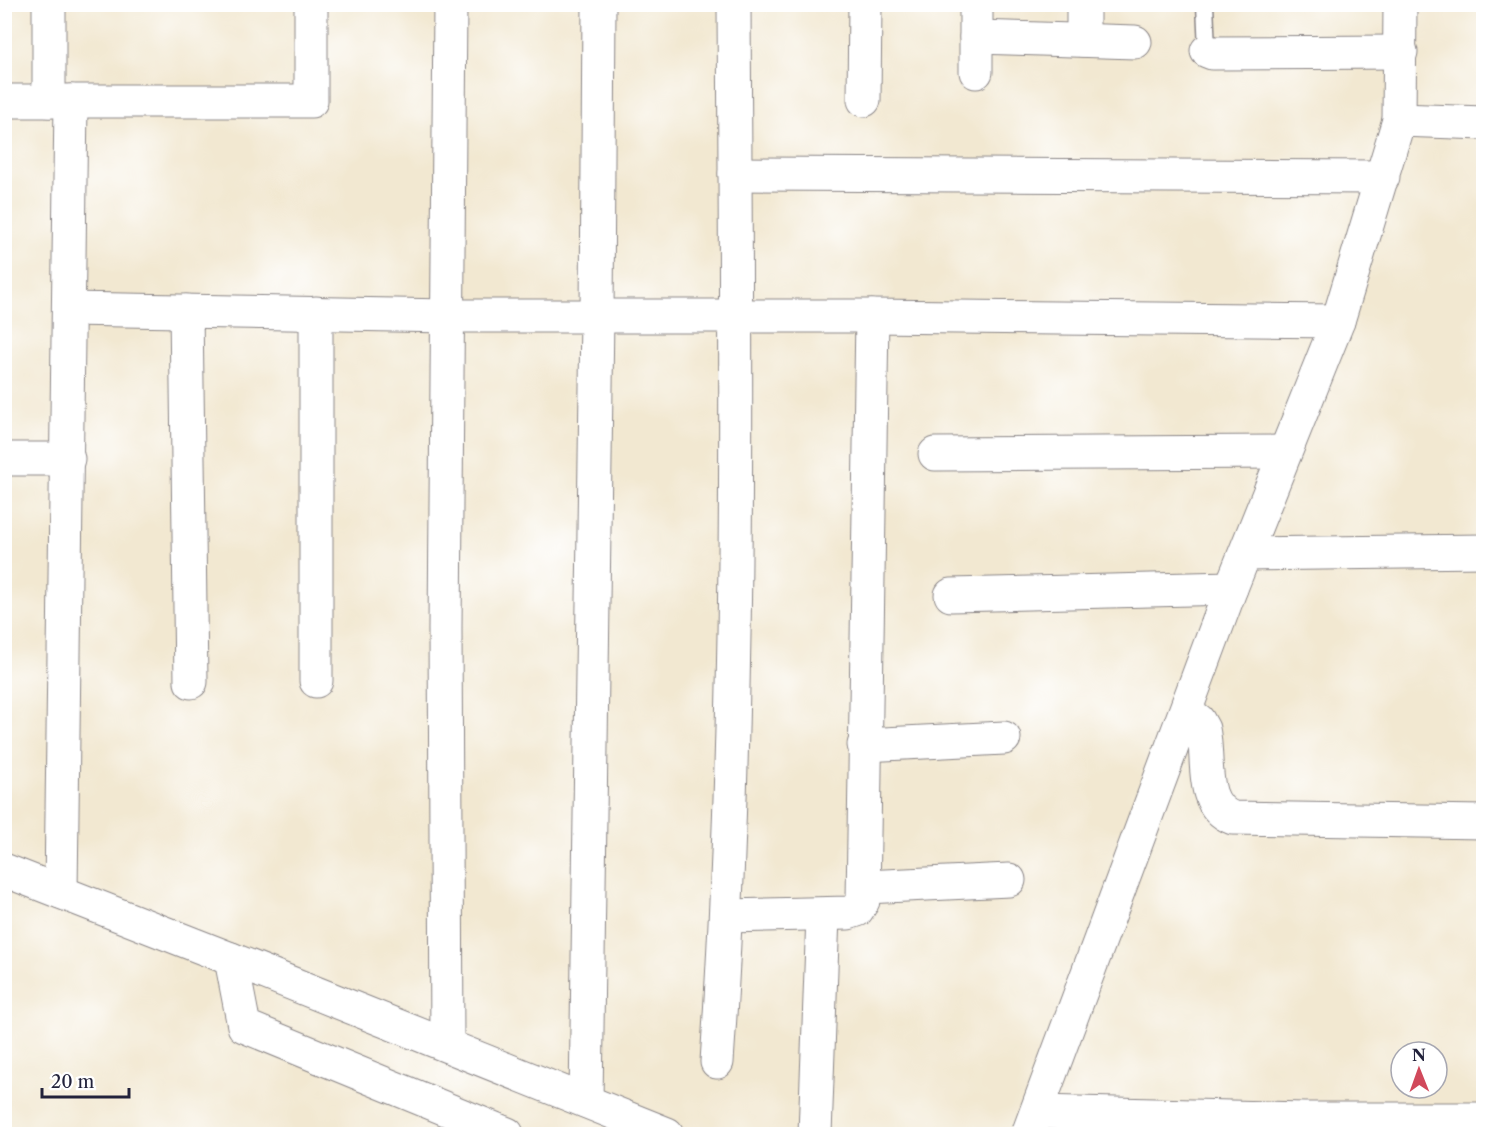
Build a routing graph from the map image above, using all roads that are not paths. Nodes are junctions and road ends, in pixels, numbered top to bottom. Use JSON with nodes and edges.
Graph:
{"nodes":[{"id":1,"x":49,"y":4,"type":"edge"},
{"id":2,"x":311,"y":4,"type":"edge"},
{"id":3,"x":450,"y":4,"type":"edge"},
{"id":4,"x":599,"y":4,"type":"edge"},
{"id":5,"x":734,"y":4,"type":"edge"},
{"id":6,"x":865,"y":4,"type":"edge"},
{"id":7,"x":976,"y":4,"type":"edge"},
{"id":8,"x":1083,"y":4,"type":"edge"},
{"id":9,"x":1205,"y":4,"type":"edge"},
{"id":10,"x":1400,"y":4,"type":"edge"},
{"id":11,"x":976,"y":37,"type":"junction"},
{"id":12,"x":1083,"y":40,"type":"junction"},
{"id":13,"x":1135,"y":42,"type":"dead end"},
{"id":14,"x":1207,"y":51,"type":"joint"},
{"id":15,"x":1401,"y":52,"type":"junction"},
{"id":16,"x":976,"y":72,"type":"dead end"},
{"id":17,"x":864,"y":100,"type":"dead end"},
{"id":18,"x":60,"y":101,"type":"junction"},
{"id":19,"x":4,"y":102,"type":"edge"},
{"id":20,"x":1399,"y":120,"type":"junction"},
{"id":21,"x":1484,"y":123,"type":"edge"},
{"id":22,"x":735,"y":174,"type":"junction"},
{"id":23,"x":1383,"y":177,"type":"junction"},
{"id":24,"x":69,"y":309,"type":"junction"},
{"id":25,"x":186,"y":311,"type":"junction"},
{"id":26,"x":316,"y":313,"type":"junction"},
{"id":27,"x":448,"y":316,"type":"junction"},
{"id":28,"x":597,"y":316,"type":"junction"},
{"id":29,"x":736,"y":316,"type":"junction"},
{"id":30,"x":872,"y":316,"type":"junction"},
{"id":31,"x":1338,"y":321,"type":"junction"},
{"id":32,"x":1285,"y":452,"type":"junction"},
{"id":33,"x":935,"y":454,"type":"dead end"},
{"id":34,"x":4,"y":459,"type":"edge"},
{"id":35,"x":68,"y":459,"type":"junction"},
{"id":36,"x":1484,"y":551,"type":"edge"},
{"id":37,"x":1246,"y":554,"type":"junction"},
{"id":38,"x":1231,"y":588,"type":"junction"},
{"id":39,"x":951,"y":595,"type":"dead end"},
{"id":40,"x":316,"y":681,"type":"dead end"},
{"id":41,"x":191,"y":682,"type":"dead end"},
{"id":42,"x":1186,"y":713,"type":"junction"},
{"id":43,"x":1004,"y":738,"type":"dead end"},
{"id":44,"x":864,"y":746,"type":"junction"},
{"id":45,"x":1484,"y":822,"type":"edge"},
{"id":46,"x":4,"y":870,"type":"edge"},
{"id":47,"x":1009,"y":880,"type":"dead end"},
{"id":48,"x":865,"y":887,"type":"junction"},
{"id":49,"x":61,"y":892,"type":"junction"},
{"id":50,"x":823,"y":915,"type":"junction"},
{"id":51,"x":727,"y":916,"type":"junction"},
{"id":52,"x":231,"y":959,"type":"junction"},
{"id":53,"x":447,"y":1044,"type":"junction"},
{"id":54,"x":717,"y":1062,"type":"dead end"},
{"id":55,"x":586,"y":1101,"type":"junction"},
{"id":56,"x":1484,"y":1119,"type":"edge"},
{"id":57,"x":1034,"y":1123,"type":"edge"},
{"id":58,"x":1304,"y":1127,"type":"edge"},
{"id":59,"x":507,"y":1134,"type":"edge"},
{"id":60,"x":667,"y":1134,"type":"edge"},
{"id":61,"x":815,"y":1134,"type":"edge"}],
"edges":[{"from":1,"to":18,"type":"street"},
{"from":2,"to":18,"type":"street"},
{"from":3,"to":27,"type":"street"},
{"from":4,"to":28,"type":"street"},
{"from":5,"to":22,"type":"street"},
{"from":6,"to":17,"type":"street"},
{"from":7,"to":11,"type":"street"},
{"from":8,"to":12,"type":"street"},
{"from":9,"to":14,"type":"lane"},
{"from":10,"to":15,"type":"street"},
{"from":11,"to":12,"type":"street"},
{"from":11,"to":16,"type":"street"},
{"from":12,"to":13,"type":"street"},
{"from":14,"to":15,"type":"street"},
{"from":15,"to":20,"type":"street"},
{"from":18,"to":19,"type":"street"},
{"from":18,"to":24,"type":"street"},
{"from":20,"to":21,"type":"street"},
{"from":20,"to":23,"type":"street"},
{"from":22,"to":23,"type":"street"},
{"from":22,"to":29,"type":"street"},
{"from":23,"to":31,"type":"street"},
{"from":24,"to":25,"type":"street"},
{"from":24,"to":35,"type":"street"},
{"from":25,"to":26,"type":"street"},
{"from":25,"to":41,"type":"street"},
{"from":26,"to":27,"type":"street"},
{"from":26,"to":40,"type":"street"},
{"from":27,"to":28,"type":"street"},
{"from":27,"to":53,"type":"street"},
{"from":28,"to":29,"type":"street"},
{"from":28,"to":55,"type":"street"},
{"from":29,"to":30,"type":"street"},
{"from":29,"to":51,"type":"street"},
{"from":30,"to":31,"type":"street"},
{"from":30,"to":44,"type":"street"},
{"from":31,"to":32,"type":"street"},
{"from":32,"to":33,"type":"street"},
{"from":32,"to":37,"type":"street"},
{"from":34,"to":35,"type":"street"},
{"from":35,"to":49,"type":"street"},
{"from":36,"to":37,"type":"street"},
{"from":37,"to":38,"type":"street"},
{"from":38,"to":39,"type":"street"},
{"from":38,"to":42,"type":"street"},
{"from":42,"to":45,"type":"street"},
{"from":42,"to":57,"type":"street"},
{"from":43,"to":44,"type":"street"},
{"from":44,"to":48,"type":"street"},
{"from":46,"to":49,"type":"street"},
{"from":47,"to":48,"type":"street"},
{"from":48,"to":50,"type":"street"},
{"from":49,"to":52,"type":"street"},
{"from":50,"to":51,"type":"street"},
{"from":50,"to":61,"type":"street"},
{"from":51,"to":54,"type":"street"},
{"from":52,"to":53,"type":"street"},
{"from":52,"to":59,"type":"street"},
{"from":53,"to":55,"type":"street"},
{"from":55,"to":60,"type":"street"},
{"from":56,"to":58,"type":"street"},
{"from":57,"to":58,"type":"street"}]}
